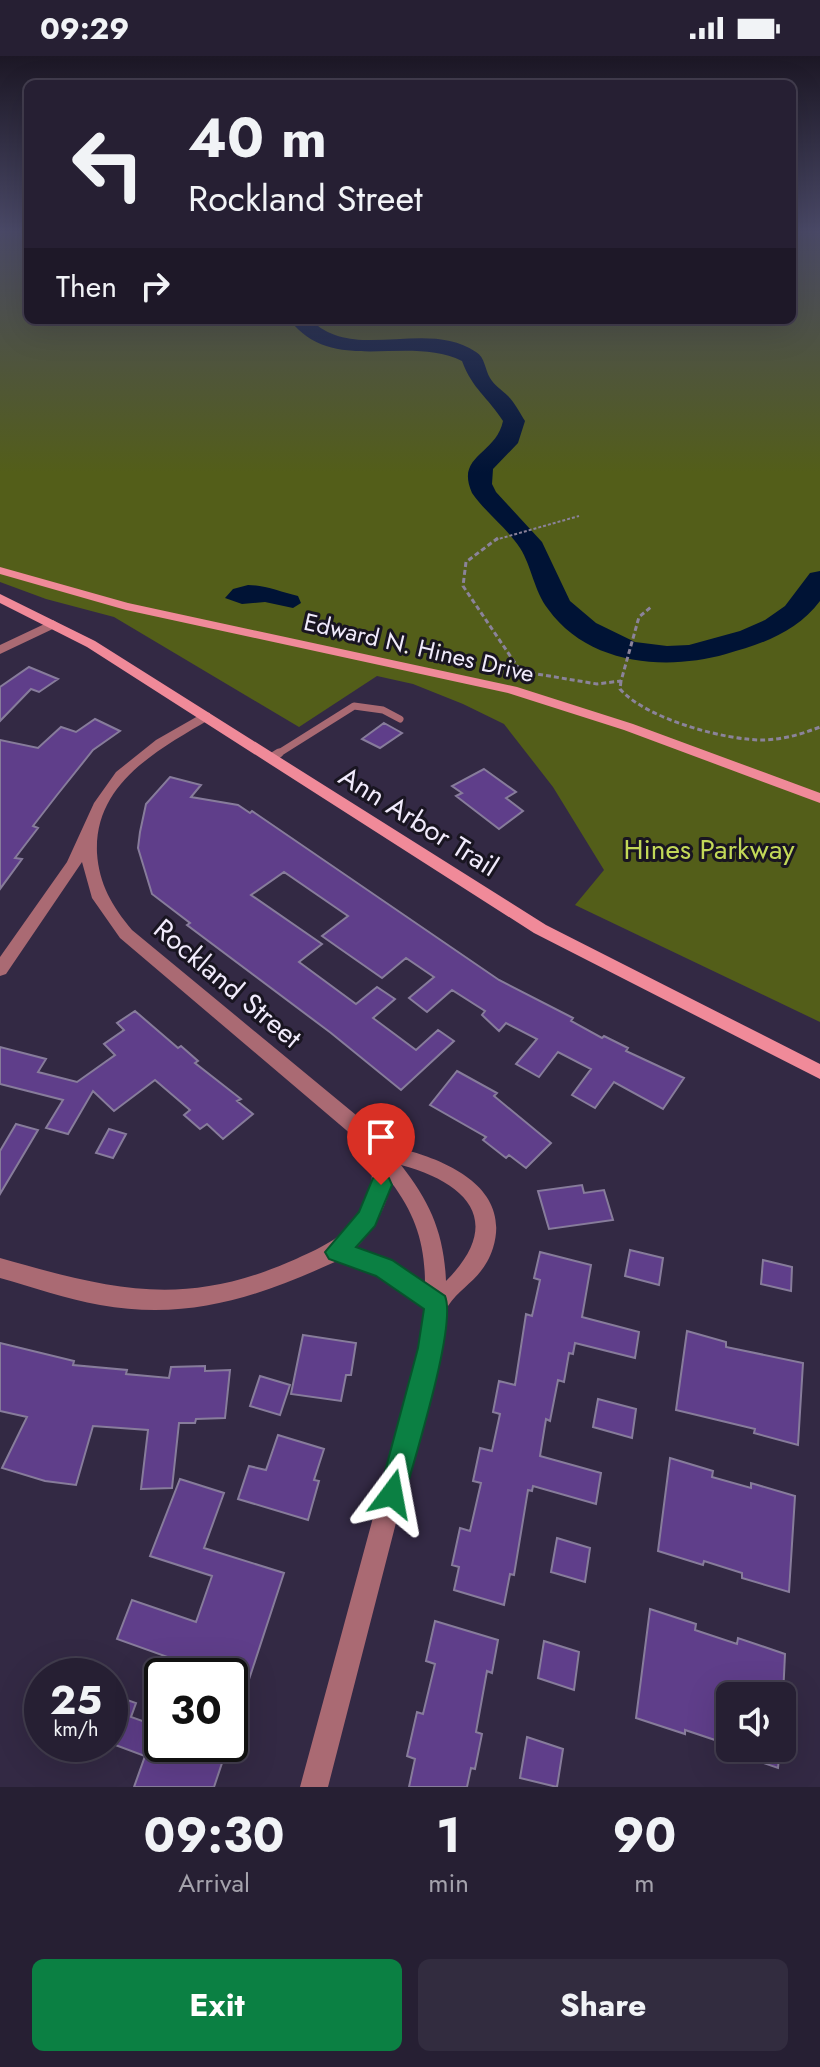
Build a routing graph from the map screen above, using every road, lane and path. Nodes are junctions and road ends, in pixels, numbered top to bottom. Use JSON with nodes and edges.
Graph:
{"nodes":[{"id":1,"x":579,"y":516,"type":"dead end"},
{"id":2,"x":0,"y":570,"type":"edge"},
{"id":3,"x":0,"y":598,"type":"edge"},
{"id":4,"x":651,"y":607,"type":"dead end"},
{"id":5,"x":53,"y":624,"type":"junction"},
{"id":6,"x":0,"y":650,"type":"edge"},
{"id":7,"x":621,"y":681,"type":"junction"},
{"id":8,"x":205,"y":716,"type":"junction"},
{"id":9,"x":400,"y":719,"type":"dead end"},
{"id":10,"x":820,"y":727,"type":"edge"},
{"id":11,"x":271,"y":758,"type":"junction"},
{"id":12,"x":820,"y":798,"type":"edge"},
{"id":13,"x":90,"y":830,"type":"junction"},
{"id":14,"x":0,"y":970,"type":"edge"},
{"id":15,"x":820,"y":1072,"type":"edge"},
{"id":16,"x":379,"y":1152,"type":"junction"},
{"id":17,"x":337,"y":1252,"type":"junction"},
{"id":18,"x":0,"y":1268,"type":"edge"},
{"id":19,"x":436,"y":1304,"type":"junction"},
{"id":20,"x":314,"y":1787,"type":"edge"}],
"edges":[{"from":1,"to":7,"type":"path"},
{"from":2,"to":12,"type":"street","name":"Edward N. Hines Drive"},
{"from":3,"to":5,"type":"street","name":"Ann Arbor Trail"},
{"from":4,"to":7,"type":"path"},
{"from":5,"to":6,"type":"street"},
{"from":5,"to":8,"type":"street","name":"Ann Arbor Trail"},
{"from":7,"to":10,"type":"path"},
{"from":8,"to":11,"type":"street","name":"Ann Arbor Trail"},
{"from":8,"to":13,"type":"street"},
{"from":9,"to":11,"type":"lane"},
{"from":11,"to":15,"type":"street","name":"Ann Arbor Trail"},
{"from":13,"to":14,"type":"street"},
{"from":13,"to":16,"type":"street","name":"Rockland Street"},
{"from":16,"to":17,"type":"street"},
{"from":16,"to":19,"type":"street","name":"Rockland Street"},
{"from":16,"to":19,"type":"street"},
{"from":17,"to":18,"type":"street"},
{"from":17,"to":19,"type":"street"},
{"from":19,"to":20,"type":"street","name":"Rockland Street"}]}
